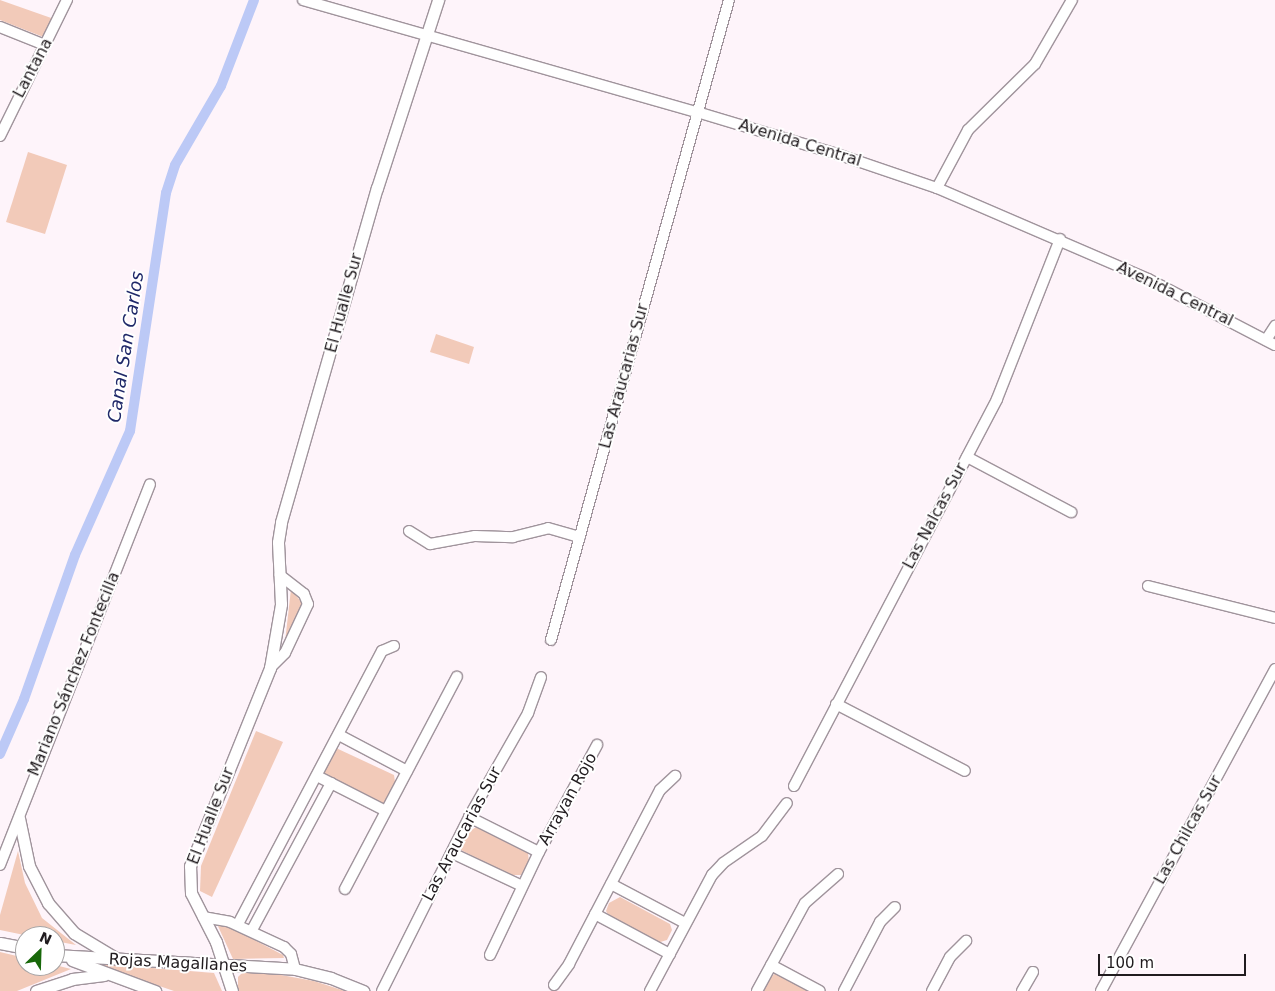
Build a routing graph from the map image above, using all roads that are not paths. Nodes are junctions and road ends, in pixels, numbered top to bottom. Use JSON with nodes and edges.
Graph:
{"nodes":[{"id":1,"x":68,"y":0,"type":"edge"},
{"id":2,"x":303,"y":0,"type":"edge"},
{"id":3,"x":438,"y":0,"type":"edge"},
{"id":4,"x":729,"y":0,"type":"edge"},
{"id":5,"x":1072,"y":0,"type":"edge"},
{"id":6,"x":0,"y":27,"type":"edge"},
{"id":7,"x":428,"y":35,"type":"junction"},
{"id":8,"x":45,"y":45,"type":"junction"},
{"id":9,"x":697,"y":112,"type":"junction"},
{"id":10,"x":0,"y":136,"type":"edge"},
{"id":11,"x":936,"y":188,"type":"junction"},
{"id":12,"x":1060,"y":239,"type":"junction"},
{"id":13,"x":1275,"y":326,"type":"edge"},
{"id":14,"x":1271,"y":343,"type":"edge"},
{"id":15,"x":967,"y":456,"type":"junction"},
{"id":16,"x":150,"y":484,"type":"dead end"},
{"id":17,"x":1071,"y":512,"type":"dead end"},
{"id":18,"x":409,"y":530,"type":"dead end"},
{"id":19,"x":580,"y":537,"type":"junction"},
{"id":20,"x":280,"y":575,"type":"junction"},
{"id":21,"x":1148,"y":586,"type":"dead end"},
{"id":22,"x":1275,"y":618,"type":"edge"},
{"id":23,"x":551,"y":640,"type":"dead end"},
{"id":24,"x":394,"y":646,"type":"dead end"},
{"id":25,"x":270,"y":668,"type":"junction"},
{"id":26,"x":1275,"y":669,"type":"edge"},
{"id":27,"x":457,"y":677,"type":"dead end"},
{"id":28,"x":541,"y":677,"type":"dead end"},
{"id":29,"x":836,"y":704,"type":"junction"},
{"id":30,"x":339,"y":735,"type":"junction"},
{"id":31,"x":597,"y":746,"type":"dead end"},
{"id":32,"x":407,"y":771,"type":"junction"},
{"id":33,"x":965,"y":771,"type":"dead end"},
{"id":34,"x":317,"y":776,"type":"junction"},
{"id":35,"x":675,"y":776,"type":"dead end"},
{"id":36,"x":331,"y":783,"type":"junction"},
{"id":37,"x":794,"y":786,"type":"dead end"},
{"id":38,"x":786,"y":803,"type":"dead end"},
{"id":39,"x":386,"y":811,"type":"junction"},
{"id":40,"x":470,"y":817,"type":"junction"},
{"id":41,"x":19,"y":818,"type":"junction"},
{"id":42,"x":538,"y":852,"type":"junction"},
{"id":43,"x":452,"y":853,"type":"junction"},
{"id":44,"x":0,"y":865,"type":"edge"},
{"id":45,"x":838,"y":874,"type":"dead end"},
{"id":46,"x":611,"y":884,"type":"junction"},
{"id":47,"x":522,"y":886,"type":"junction"},
{"id":48,"x":345,"y":889,"type":"dead end"},
{"id":49,"x":895,"y":907,"type":"dead end"},
{"id":50,"x":595,"y":914,"type":"junction"},
{"id":51,"x":203,"y":917,"type":"junction"},
{"id":52,"x":686,"y":923,"type":"junction"},
{"id":53,"x":238,"y":924,"type":"junction"},
{"id":54,"x":252,"y":930,"type":"junction"},
{"id":55,"x":966,"y":941,"type":"dead end"},
{"id":56,"x":0,"y":943,"type":"edge"},
{"id":57,"x":15,"y":946,"type":"edge"},
{"id":58,"x":670,"y":954,"type":"junction"},
{"id":59,"x":490,"y":955,"type":"dead end"},
{"id":60,"x":65,"y":956,"type":"edge"},
{"id":61,"x":65,"y":958,"type":"edge"},
{"id":62,"x":120,"y":960,"type":"junction"},
{"id":63,"x":771,"y":965,"type":"junction"},
{"id":64,"x":225,"y":966,"type":"junction"},
{"id":65,"x":295,"y":969,"type":"junction"},
{"id":66,"x":1033,"y":972,"type":"dead end"},
{"id":67,"x":109,"y":975,"type":"junction"},
{"id":68,"x":554,"y":985,"type":"dead end"},
{"id":69,"x":36,"y":991,"type":"edge"},
{"id":70,"x":155,"y":991,"type":"edge"},
{"id":71,"x":232,"y":991,"type":"edge"},
{"id":72,"x":364,"y":991,"type":"edge"},
{"id":73,"x":382,"y":991,"type":"edge"},
{"id":74,"x":650,"y":991,"type":"edge"},
{"id":75,"x":757,"y":991,"type":"edge"},
{"id":76,"x":820,"y":991,"type":"edge"},
{"id":77,"x":844,"y":991,"type":"edge"},
{"id":78,"x":932,"y":991,"type":"edge"},
{"id":79,"x":1022,"y":991,"type":"edge"},
{"id":80,"x":1101,"y":991,"type":"edge"}],
"edges":[{"from":1,"to":8,"type":"street","name":"Lantana"},
{"from":2,"to":7,"type":"street","name":"Avenida Central"},
{"from":3,"to":7,"type":"street","name":"El Hualle Sur"},
{"from":4,"to":9,"type":"street","name":"Las Araucarias Sur"},
{"from":5,"to":11,"type":"street"},
{"from":6,"to":8,"type":"street"},
{"from":7,"to":9,"type":"street","name":"Avenida Central"},
{"from":7,"to":20,"type":"street","name":"El Hualle Sur"},
{"from":8,"to":10,"type":"street","name":"Lantana"},
{"from":9,"to":11,"type":"street","name":"Avenida Central"},
{"from":9,"to":19,"type":"street","name":"Las Araucarias Sur"},
{"from":11,"to":12,"type":"street","name":"Avenida Central"},
{"from":12,"to":14,"type":"street","name":"Avenida Central"},
{"from":12,"to":15,"type":"street","name":"Las Nalcas Sur"},
{"from":13,"to":14,"type":"street"},
{"from":15,"to":17,"type":"street"},
{"from":15,"to":29,"type":"street","name":"Las Nalcas Sur"},
{"from":16,"to":41,"type":"street","name":"Mariano Sánchez Fontecilla"},
{"from":18,"to":19,"type":"street"},
{"from":19,"to":23,"type":"street","name":"Las Araucarias Sur"},
{"from":20,"to":25,"type":"street","name":"El Hualle Sur"},
{"from":20,"to":25,"type":"street","name":"El Hualle Sur"},
{"from":21,"to":22,"type":"street"},
{"from":24,"to":30,"type":"street"},
{"from":25,"to":51,"type":"street","name":"El Hualle Sur"},
{"from":26,"to":80,"type":"street","name":"Las Chilcas Sur"},
{"from":27,"to":32,"type":"street"},
{"from":28,"to":40,"type":"street","name":"Las Araucarias Sur"},
{"from":29,"to":33,"type":"street"},
{"from":29,"to":37,"type":"street","name":"Las Nalcas Sur"},
{"from":30,"to":32,"type":"street"},
{"from":30,"to":34,"type":"street"},
{"from":31,"to":42,"type":"street","name":"Arrayan Rojo"},
{"from":32,"to":39,"type":"street"},
{"from":34,"to":36,"type":"street"},
{"from":34,"to":53,"type":"street"},
{"from":35,"to":46,"type":"street"},
{"from":36,"to":39,"type":"street"},
{"from":36,"to":54,"type":"street"},
{"from":38,"to":52,"type":"street"},
{"from":39,"to":48,"type":"street"},
{"from":40,"to":42,"type":"street","name":"Arrayan Rojo"},
{"from":40,"to":43,"type":"street","name":"Las Araucarias Sur"},
{"from":41,"to":44,"type":"street","name":"Mariano Sánchez Fontecilla"},
{"from":41,"to":62,"type":"street"},
{"from":42,"to":47,"type":"street","name":"Arrayan Rojo"},
{"from":43,"to":47,"type":"street"},
{"from":43,"to":73,"type":"street","name":"Las Araucarias Sur"},
{"from":45,"to":63,"type":"street"},
{"from":46,"to":50,"type":"street"},
{"from":46,"to":52,"type":"street"},
{"from":47,"to":59,"type":"street","name":"Arrayan Rojo"},
{"from":49,"to":77,"type":"street"},
{"from":50,"to":58,"type":"street"},
{"from":50,"to":68,"type":"street"},
{"from":51,"to":53,"type":"street"},
{"from":51,"to":64,"type":"street","name":"El Hualle Sur"},
{"from":52,"to":58,"type":"street"},
{"from":53,"to":54,"type":"street"},
{"from":54,"to":65,"type":"street"},
{"from":55,"to":78,"type":"street"},
{"from":56,"to":57,"type":"street"},
{"from":58,"to":74,"type":"street"},
{"from":60,"to":62,"type":"street","name":"Rojas Magallanes"},
{"from":61,"to":67,"type":"street","name":"Rojas Magallanes"},
{"from":62,"to":64,"type":"street","name":"Rojas Magallanes"},
{"from":63,"to":75,"type":"street"},
{"from":63,"to":76,"type":"street"},
{"from":64,"to":65,"type":"street","name":"Rojas Magallanes"},
{"from":64,"to":71,"type":"street","name":"El Hualle Sur"},
{"from":65,"to":72,"type":"street","name":"Rojas Magallanes"},
{"from":66,"to":79,"type":"street"},
{"from":67,"to":69,"type":"street"},
{"from":67,"to":70,"type":"street","name":"Rojas Magallanes"}]}
